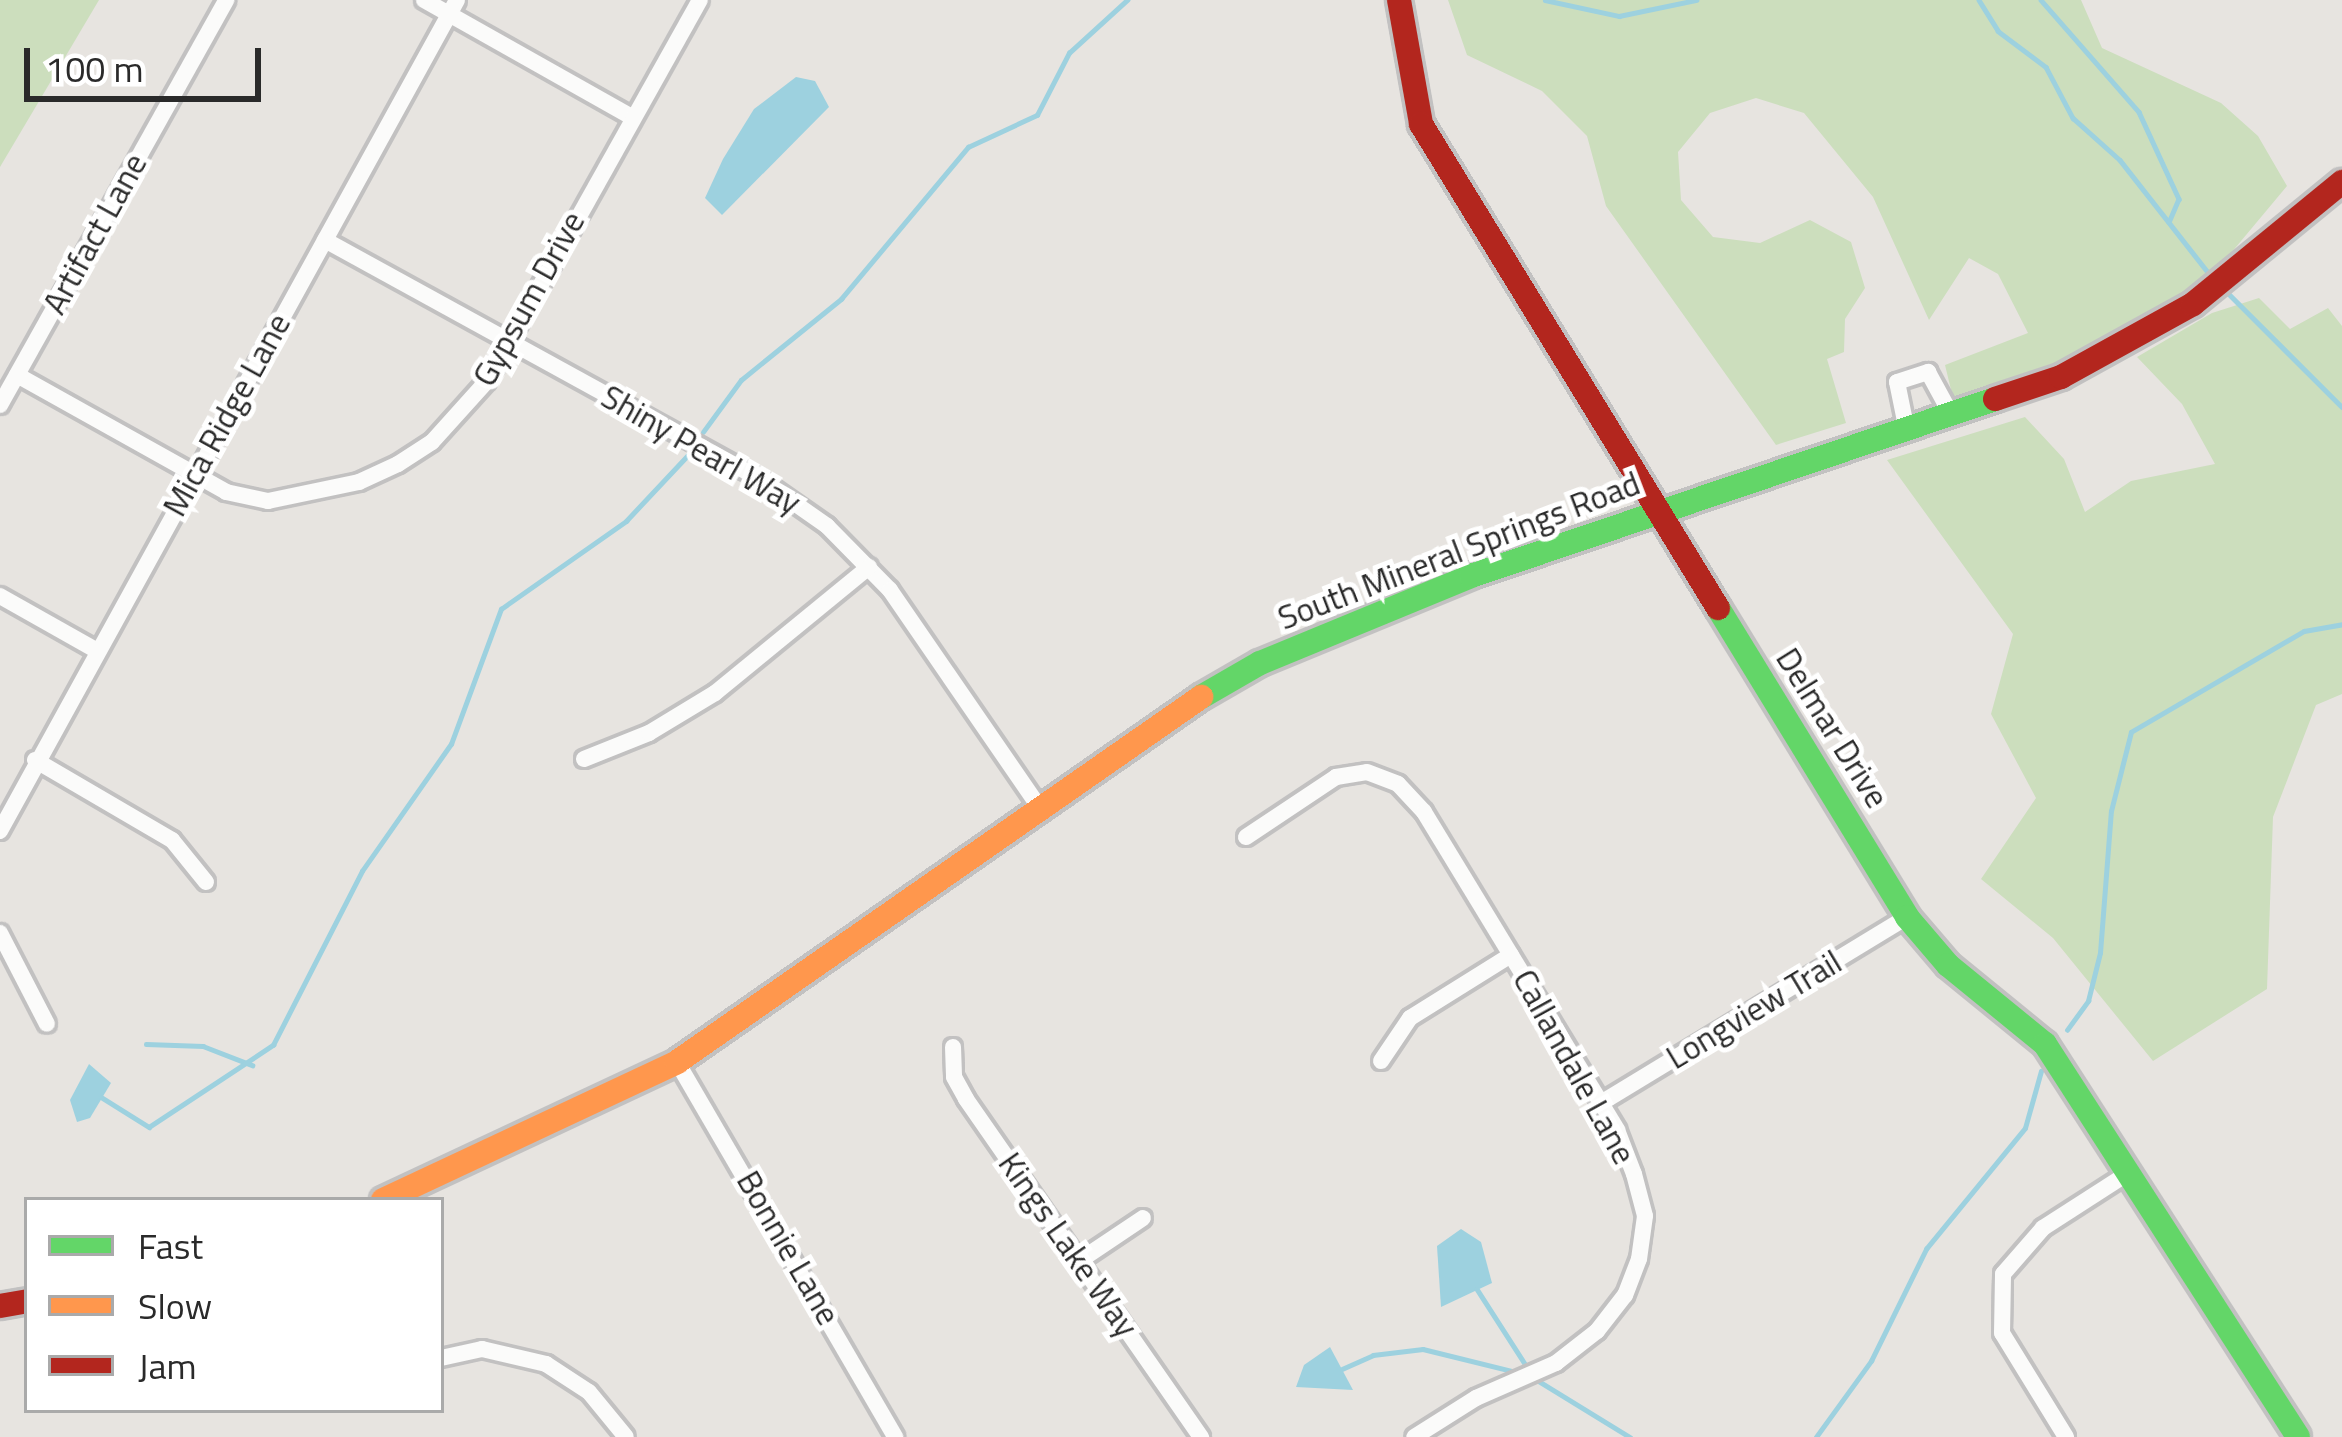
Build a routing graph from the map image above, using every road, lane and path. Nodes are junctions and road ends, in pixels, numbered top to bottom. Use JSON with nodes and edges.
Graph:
{"nodes":[{"id":1,"x":226,"y":0,"type":"edge"},
{"id":2,"x":424,"y":0,"type":"edge"},
{"id":3,"x":700,"y":0,"type":"edge"},
{"id":4,"x":1400,"y":0,"type":"edge"},
{"id":5,"x":452,"y":7,"type":"edge"},
{"id":6,"x":630,"y":116,"type":"junction"},
{"id":7,"x":2342,"y":182,"type":"edge"},
{"id":8,"x":325,"y":240,"type":"junction"},
{"id":9,"x":510,"y":340,"type":"junction"},
{"id":10,"x":17,"y":375,"type":"junction"},
{"id":11,"x":0,"y":405,"type":"edge"},
{"id":12,"x":1952,"y":416,"type":"junction"},
{"id":13,"x":1907,"y":430,"type":"junction"},
{"id":14,"x":192,"y":477,"type":"junction"},
{"id":15,"x":1663,"y":509,"type":"junction"},
{"id":16,"x":869,"y":567,"type":"junction"},
{"id":17,"x":0,"y":596,"type":"edge"},
{"id":18,"x":96,"y":650,"type":"junction"},
{"id":19,"x":584,"y":759,"type":"dead end"},
{"id":20,"x":35,"y":760,"type":"junction"},
{"id":21,"x":1041,"y":810,"type":"junction"},
{"id":22,"x":0,"y":831,"type":"edge"},
{"id":23,"x":1246,"y":837,"type":"dead end"},
{"id":24,"x":206,"y":882,"type":"dead end"},
{"id":25,"x":1907,"y":917,"type":"junction"},
{"id":26,"x":0,"y":933,"type":"edge"},
{"id":27,"x":1511,"y":956,"type":"junction"},
{"id":28,"x":6,"y":969,"type":"edge"},
{"id":29,"x":47,"y":1024,"type":"dead end"},
{"id":30,"x":953,"y":1047,"type":"dead end"},
{"id":31,"x":1381,"y":1060,"type":"dead end"},
{"id":32,"x":677,"y":1062,"type":"junction"},
{"id":33,"x":1601,"y":1103,"type":"junction"},
{"id":34,"x":2130,"y":1172,"type":"junction"},
{"id":35,"x":389,"y":1197,"type":"edge"},
{"id":36,"x":1143,"y":1218,"type":"dead end"},
{"id":37,"x":1079,"y":1262,"type":"junction"},
{"id":38,"x":444,"y":1357,"type":"edge"},
{"id":39,"x":626,"y":1437,"type":"edge"},
{"id":40,"x":895,"y":1437,"type":"edge"},
{"id":41,"x":1201,"y":1437,"type":"edge"},
{"id":42,"x":1414,"y":1437,"type":"edge"},
{"id":43,"x":2066,"y":1437,"type":"edge"},
{"id":44,"x":2298,"y":1437,"type":"edge"}],
"edges":[{"from":1,"to":10,"type":"street","name":"Artifact Lane"},
{"from":2,"to":5,"type":"street"},
{"from":3,"to":6,"type":"street","name":"Gypsum Drive"},
{"from":4,"to":15,"type":"street","name":"Delmar Drive"},
{"from":5,"to":6,"type":"street"},
{"from":5,"to":8,"type":"street","name":"Mica Ridge Lane"},
{"from":6,"to":9,"type":"street","name":"Gypsum Drive"},
{"from":7,"to":12,"type":"street","name":"South Mineral Springs Road"},
{"from":8,"to":9,"type":"street","name":"Shiny Pearl Way"},
{"from":8,"to":14,"type":"street","name":"Mica Ridge Lane"},
{"from":9,"to":14,"type":"street","name":"Gypsum Drive"},
{"from":9,"to":16,"type":"street","name":"Shiny Pearl Way"},
{"from":10,"to":11,"type":"street","name":"Artifact Lane"},
{"from":10,"to":14,"type":"street","name":"Gypsum Drive"},
{"from":12,"to":13,"type":"street","name":"South Mineral Springs Road"},
{"from":12,"to":13,"type":"street"},
{"from":13,"to":15,"type":"street","name":"South Mineral Springs Road"},
{"from":14,"to":18,"type":"street","name":"Mica Ridge Lane"},
{"from":15,"to":21,"type":"street","name":"South Mineral Springs Road"},
{"from":15,"to":25,"type":"street","name":"Delmar Drive"},
{"from":16,"to":19,"type":"street"},
{"from":16,"to":21,"type":"street","name":"Shiny Pearl Way"},
{"from":17,"to":18,"type":"street"},
{"from":18,"to":20,"type":"street","name":"Mica Ridge Lane"},
{"from":20,"to":22,"type":"street","name":"Mica Ridge Lane"},
{"from":20,"to":24,"type":"street"},
{"from":21,"to":32,"type":"street","name":"South Mineral Springs Road"},
{"from":23,"to":27,"type":"street","name":"Callandale Lane"},
{"from":25,"to":33,"type":"street","name":"Longview Trail"},
{"from":25,"to":34,"type":"street","name":"Delmar Drive"},
{"from":26,"to":28,"type":"street"},
{"from":27,"to":31,"type":"street"},
{"from":27,"to":33,"type":"street","name":"Callandale Lane"},
{"from":28,"to":29,"type":"street"},
{"from":30,"to":37,"type":"street","name":"Kings Lake Way"},
{"from":32,"to":35,"type":"street","name":"South Mineral Springs Road"},
{"from":32,"to":40,"type":"street","name":"Bonnie Lane"},
{"from":33,"to":42,"type":"street","name":"Callandale Lane"},
{"from":34,"to":43,"type":"street"},
{"from":34,"to":44,"type":"street","name":"Delmar Drive"},
{"from":36,"to":37,"type":"street"},
{"from":37,"to":41,"type":"street","name":"Kings Lake Way"},
{"from":38,"to":39,"type":"street"}]}
